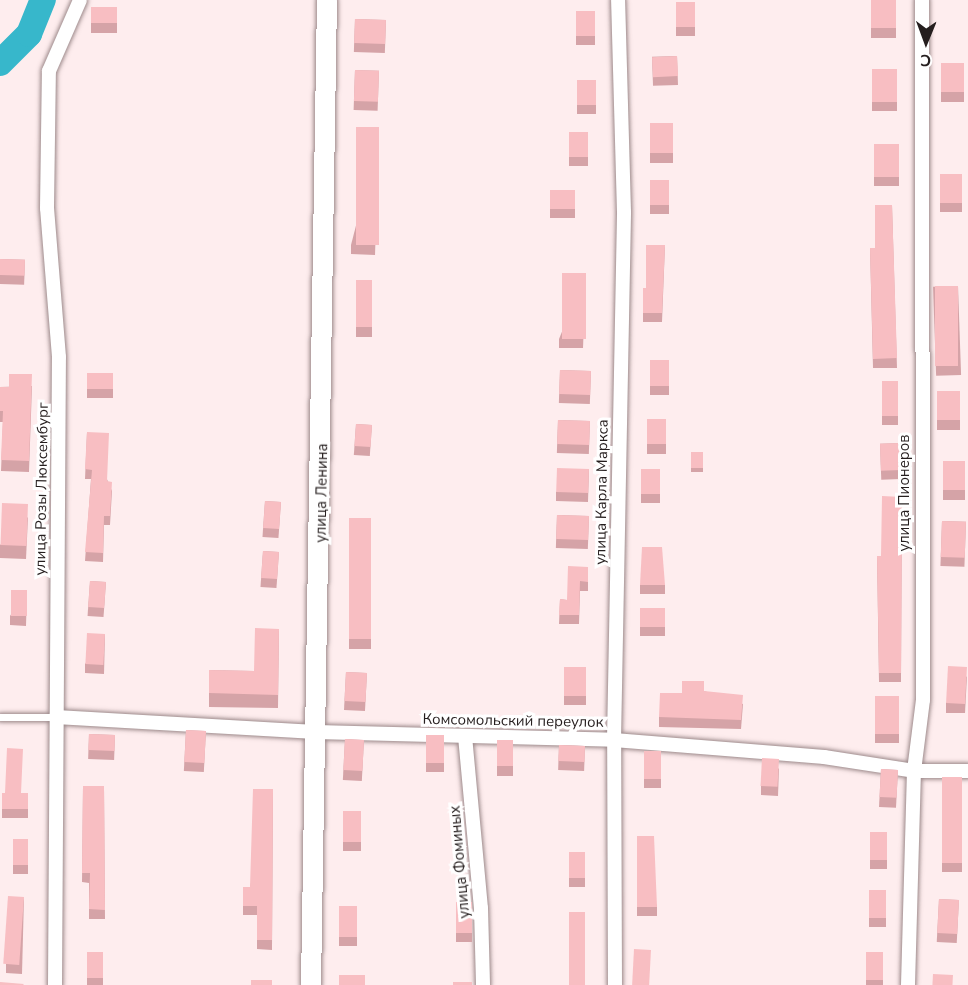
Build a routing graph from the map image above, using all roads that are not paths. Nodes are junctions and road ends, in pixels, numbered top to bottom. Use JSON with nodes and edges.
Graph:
{"nodes":[{"id":1,"x":80,"y":0,"type":"edge"},
{"id":2,"x":327,"y":0,"type":"edge"},
{"id":3,"x":618,"y":0,"type":"edge"},
{"id":4,"x":922,"y":0,"type":"edge"},
{"id":5,"x":0,"y":717,"type":"edge"},
{"id":6,"x":56,"y":717,"type":"junction"},
{"id":7,"x":316,"y":732,"type":"junction"},
{"id":8,"x":465,"y":736,"type":"junction"},
{"id":9,"x":614,"y":740,"type":"junction"},
{"id":10,"x":914,"y":771,"type":"junction"},
{"id":11,"x":968,"y":771,"type":"edge"},
{"id":12,"x":54,"y":985,"type":"edge"},
{"id":13,"x":311,"y":985,"type":"edge"},
{"id":14,"x":483,"y":985,"type":"edge"},
{"id":15,"x":615,"y":985,"type":"edge"},
{"id":16,"x":908,"y":985,"type":"edge"}],
"edges":[{"from":1,"to":6,"type":"street","name":"улица Розы Люксембург"},
{"from":2,"to":7,"type":"main road","name":"улица Ленина"},
{"from":3,"to":9,"type":"street","name":"улица Карла Маркса"},
{"from":4,"to":10,"type":"street","name":"улица Пионеров"},
{"from":5,"to":6,"type":"lane"},
{"from":6,"to":7,"type":"street","name":"Комсомольский переулок"},
{"from":6,"to":12,"type":"street","name":"улица Розы Люксембург"},
{"from":7,"to":8,"type":"street","name":"Комсомольский переулок"},
{"from":7,"to":13,"type":"main road","name":"улица Ленина"},
{"from":8,"to":9,"type":"street","name":"Комсомольский переулок"},
{"from":8,"to":14,"type":"street","name":"улица Фоминых"},
{"from":9,"to":10,"type":"street","name":"Комсомольский переулок"},
{"from":9,"to":15,"type":"street","name":"улица Карла Маркса"},
{"from":10,"to":11,"type":"street","name":"Комсомольский переулок"},
{"from":10,"to":16,"type":"street","name":"улица Пионеров"}]}
